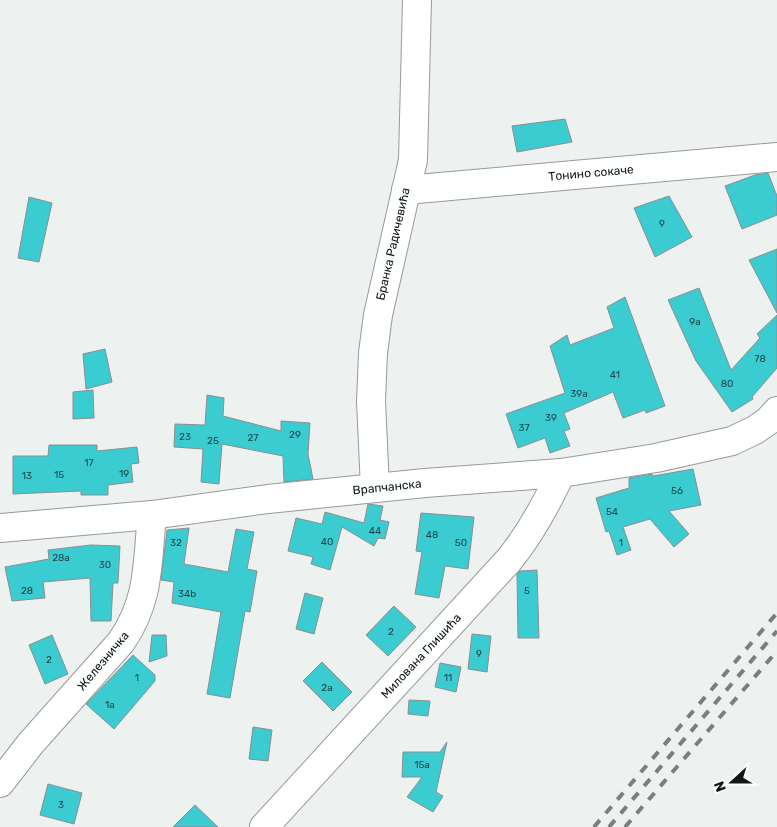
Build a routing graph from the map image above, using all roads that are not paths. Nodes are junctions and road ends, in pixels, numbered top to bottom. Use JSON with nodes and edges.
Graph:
{"nodes":[{"id":1,"x":417,"y":0,"type":"edge"},
{"id":2,"x":777,"y":157,"type":"edge"},
{"id":3,"x":406,"y":190,"type":"junction"},
{"id":4,"x":773,"y":416,"type":"edge"},
{"id":5,"x":561,"y":473,"type":"junction"},
{"id":6,"x":375,"y":488,"type":"junction"},
{"id":7,"x":152,"y":514,"type":"junction"},
{"id":8,"x":0,"y":528,"type":"edge"},
{"id":9,"x":0,"y":783,"type":"edge"},
{"id":10,"x":264,"y":827,"type":"edge"}],
"edges":[{"from":1,"to":3,"type":"street","name":"Бранка Радичевића"},
{"from":2,"to":3,"type":"street","name":"Тонино сокаче"},
{"from":3,"to":6,"type":"street","name":"Бранка Радичевића"},
{"from":4,"to":5,"type":"street","name":"Врапчанска"},
{"from":5,"to":6,"type":"street","name":"Врапчанска"},
{"from":5,"to":10,"type":"street","name":"Милована Глишића"},
{"from":6,"to":7,"type":"street","name":"Врапчанска"},
{"from":7,"to":8,"type":"street","name":"Врапчанска"},
{"from":7,"to":9,"type":"street","name":"Железничка"}]}
